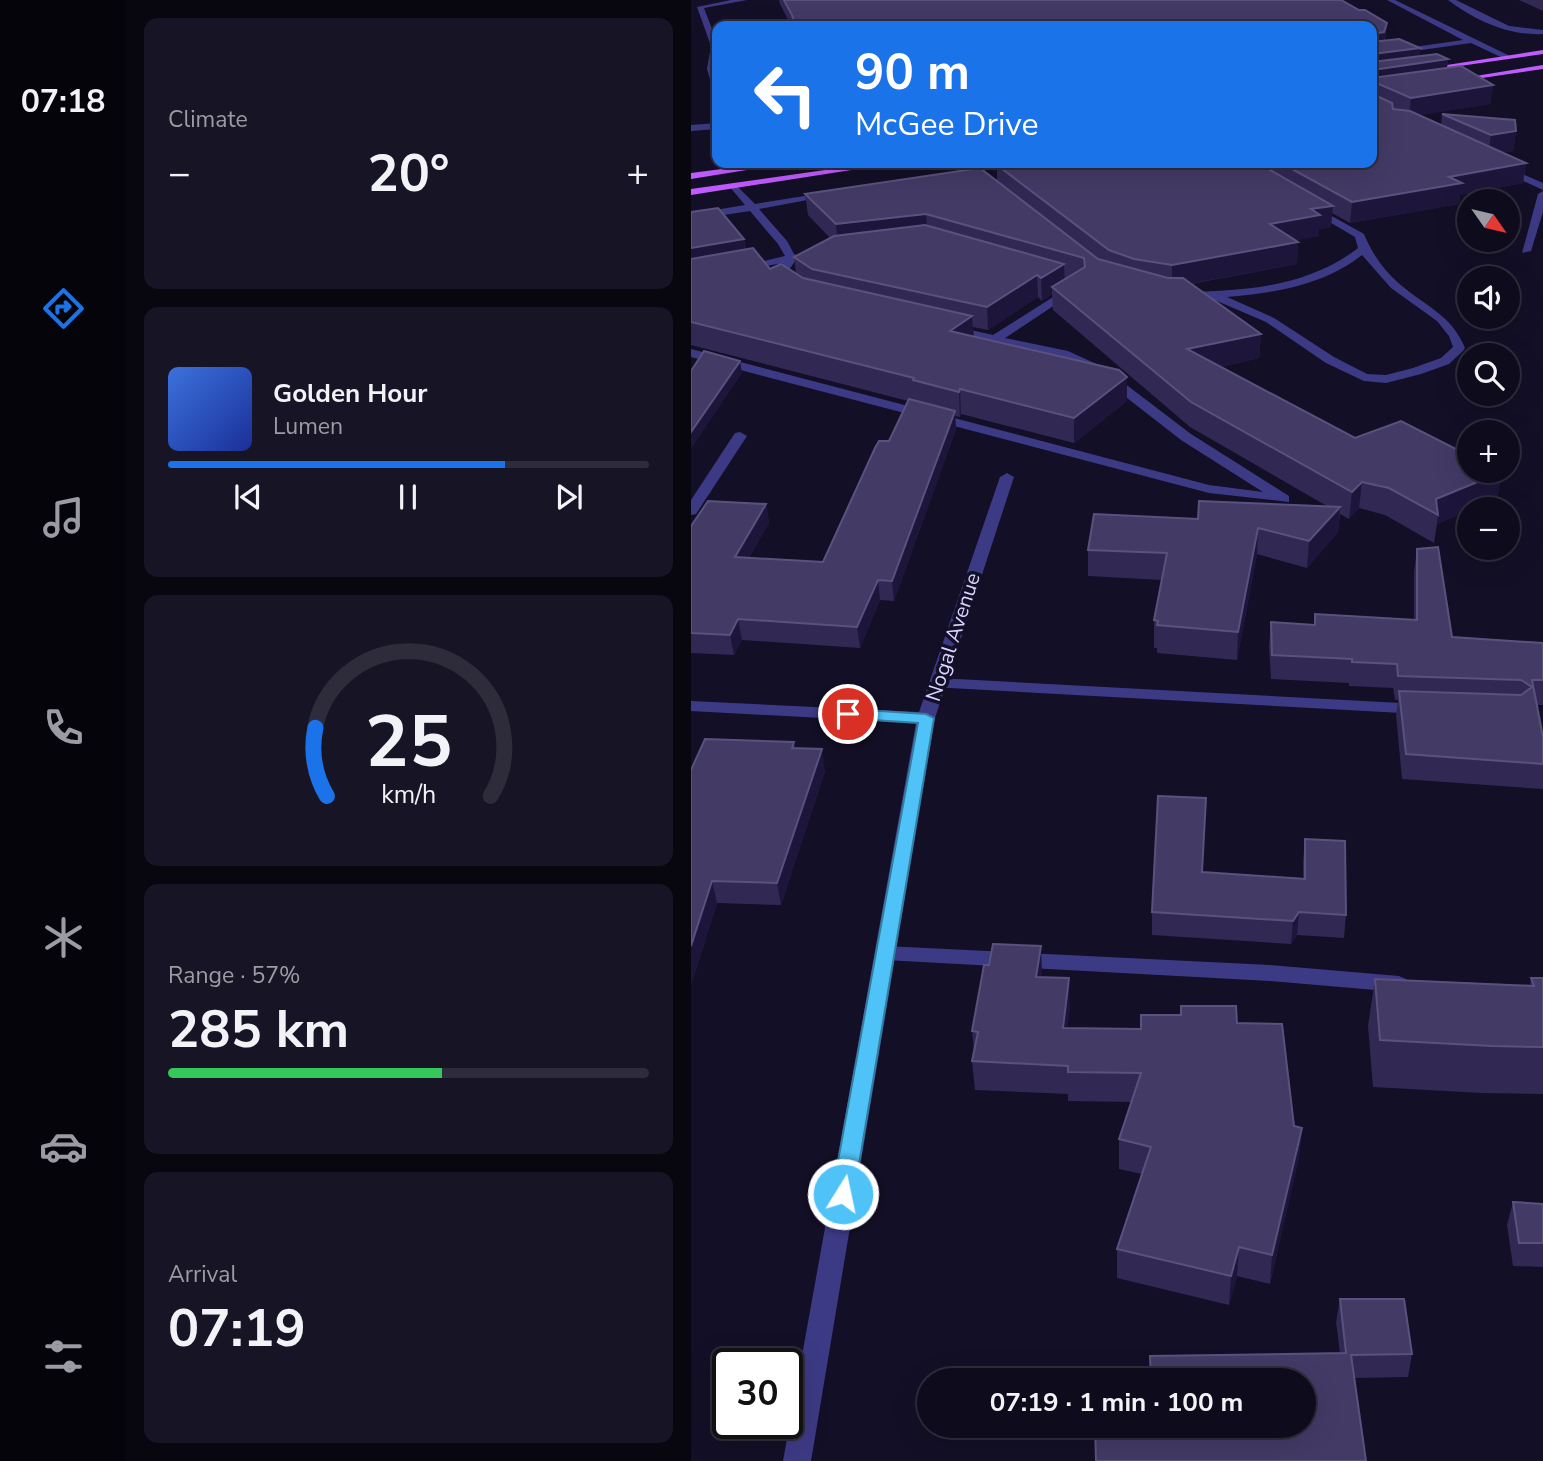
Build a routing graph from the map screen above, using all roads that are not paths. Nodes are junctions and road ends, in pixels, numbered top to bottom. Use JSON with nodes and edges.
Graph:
{"nodes":[{"id":1,"x":744,"y":0,"type":"edge"},
{"id":2,"x":1390,"y":0,"type":"edge"},
{"id":3,"x":1451,"y":0,"type":"edge"},
{"id":4,"x":1493,"y":21,"type":"junction"},
{"id":5,"x":1466,"y":27,"type":"dead end"},
{"id":6,"x":1443,"y":29,"type":"junction"},
{"id":7,"x":1480,"y":29,"type":"junction"},
{"id":8,"x":1505,"y":29,"type":"junction"},
{"id":9,"x":1543,"y":32,"type":"edge"},
{"id":10,"x":1456,"y":34,"type":"junction"},
{"id":11,"x":712,"y":38,"type":"edge"},
{"id":12,"x":1472,"y":41,"type":"junction"},
{"id":13,"x":1543,"y":52,"type":"edge"},
{"id":14,"x":1377,"y":54,"type":"edge"},
{"id":15,"x":1508,"y":57,"type":"junction"},
{"id":16,"x":1543,"y":67,"type":"edge"},
{"id":17,"x":1413,"y":70,"type":"edge"},
{"id":18,"x":1451,"y":80,"type":"edge"},
{"id":19,"x":712,"y":126,"type":"edge"},
{"id":20,"x":691,"y":128,"type":"edge"},
{"id":21,"x":1494,"y":164,"type":"edge"},
{"id":22,"x":726,"y":168,"type":"edge"},
{"id":23,"x":730,"y":168,"type":"edge"},
{"id":24,"x":857,"y":168,"type":"edge"},
{"id":25,"x":966,"y":168,"type":"edge"},
{"id":26,"x":691,"y":176,"type":"edge"},
{"id":27,"x":734,"y":186,"type":"junction"},
{"id":28,"x":1543,"y":187,"type":"edge"},
{"id":29,"x":691,"y":192,"type":"edge"},
{"id":30,"x":843,"y":193,"type":"edge"},
{"id":31,"x":1543,"y":194,"type":"edge"},
{"id":32,"x":1001,"y":195,"type":"edge"},
{"id":33,"x":1302,"y":202,"type":"edge"},
{"id":34,"x":752,"y":207,"type":"junction"},
{"id":35,"x":691,"y":217,"type":"edge"},
{"id":36,"x":1363,"y":249,"type":"junction"},
{"id":37,"x":1526,"y":251,"type":"dead end"},
{"id":38,"x":804,"y":256,"type":"edge"},
{"id":39,"x":791,"y":258,"type":"junction"},
{"id":40,"x":728,"y":270,"type":"edge"},
{"id":41,"x":1067,"y":281,"type":"edge"},
{"id":42,"x":1168,"y":295,"type":"edge"},
{"id":43,"x":810,"y":296,"type":"edge"},
{"id":44,"x":1213,"y":296,"type":"junction"},
{"id":45,"x":942,"y":327,"type":"edge"},
{"id":46,"x":995,"y":339,"type":"junction"},
{"id":47,"x":691,"y":353,"type":"edge"},
{"id":48,"x":740,"y":436,"type":"dead end"},
{"id":49,"x":1007,"y":477,"type":"dead end"},
{"id":50,"x":691,"y":511,"type":"edge"},
{"id":51,"x":938,"y":683,"type":"junction"},
{"id":52,"x":691,"y":706,"type":"edge"},
{"id":53,"x":1440,"y":709,"type":"edge"},
{"id":54,"x":926,"y":718,"type":"junction"},
{"id":55,"x":885,"y":953,"type":"junction"},
{"id":56,"x":1423,"y":985,"type":"edge"},
{"id":57,"x":797,"y":1461,"type":"edge"}],
"edges":[{"from":1,"to":11,"type":"street"},
{"from":2,"to":6,"type":"street"},
{"from":3,"to":4,"type":"street"},
{"from":4,"to":7,"type":"street"},
{"from":4,"to":8,"type":"street"},
{"from":5,"to":6,"type":"street"},
{"from":6,"to":10,"type":"street"},
{"from":7,"to":8,"type":"street"},
{"from":7,"to":10,"type":"street"},
{"from":8,"to":9,"type":"street"},
{"from":10,"to":12,"type":"street"},
{"from":12,"to":14,"type":"street"},
{"from":12,"to":15,"type":"street"},
{"from":13,"to":15,"type":"main road"},
{"from":15,"to":17,"type":"main road"},
{"from":16,"to":18,"type":"main road"},
{"from":19,"to":20,"type":"street"},
{"from":21,"to":28,"type":"street"},
{"from":22,"to":26,"type":"main road"},
{"from":23,"to":27,"type":"main road"},
{"from":24,"to":27,"type":"main road"},
{"from":25,"to":32,"type":"street"},
{"from":27,"to":29,"type":"main road"},
{"from":27,"to":34,"type":"street"},
{"from":30,"to":34,"type":"street"},
{"from":31,"to":37,"type":"street"},
{"from":33,"to":36,"type":"street"},
{"from":34,"to":35,"type":"street"},
{"from":34,"to":39,"type":"street"},
{"from":36,"to":44,"type":"street"},
{"from":36,"to":44,"type":"street"},
{"from":38,"to":39,"type":"street"},
{"from":39,"to":40,"type":"street"},
{"from":39,"to":43,"type":"street"},
{"from":41,"to":46,"type":"street"},
{"from":42,"to":44,"type":"street"},
{"from":45,"to":46,"type":"street"},
{"from":46,"to":47,"type":"street"},
{"from":48,"to":50,"type":"street"},
{"from":49,"to":51,"type":"street","name":"Nogal Avenue"},
{"from":51,"to":53,"type":"street"},
{"from":51,"to":54,"type":"street","name":"Nogal Avenue"},
{"from":52,"to":54,"type":"street"},
{"from":54,"to":55,"type":"street","name":"Nogal Avenue"},
{"from":55,"to":56,"type":"street"},
{"from":55,"to":57,"type":"street","name":"Nogal Avenue"}]}
